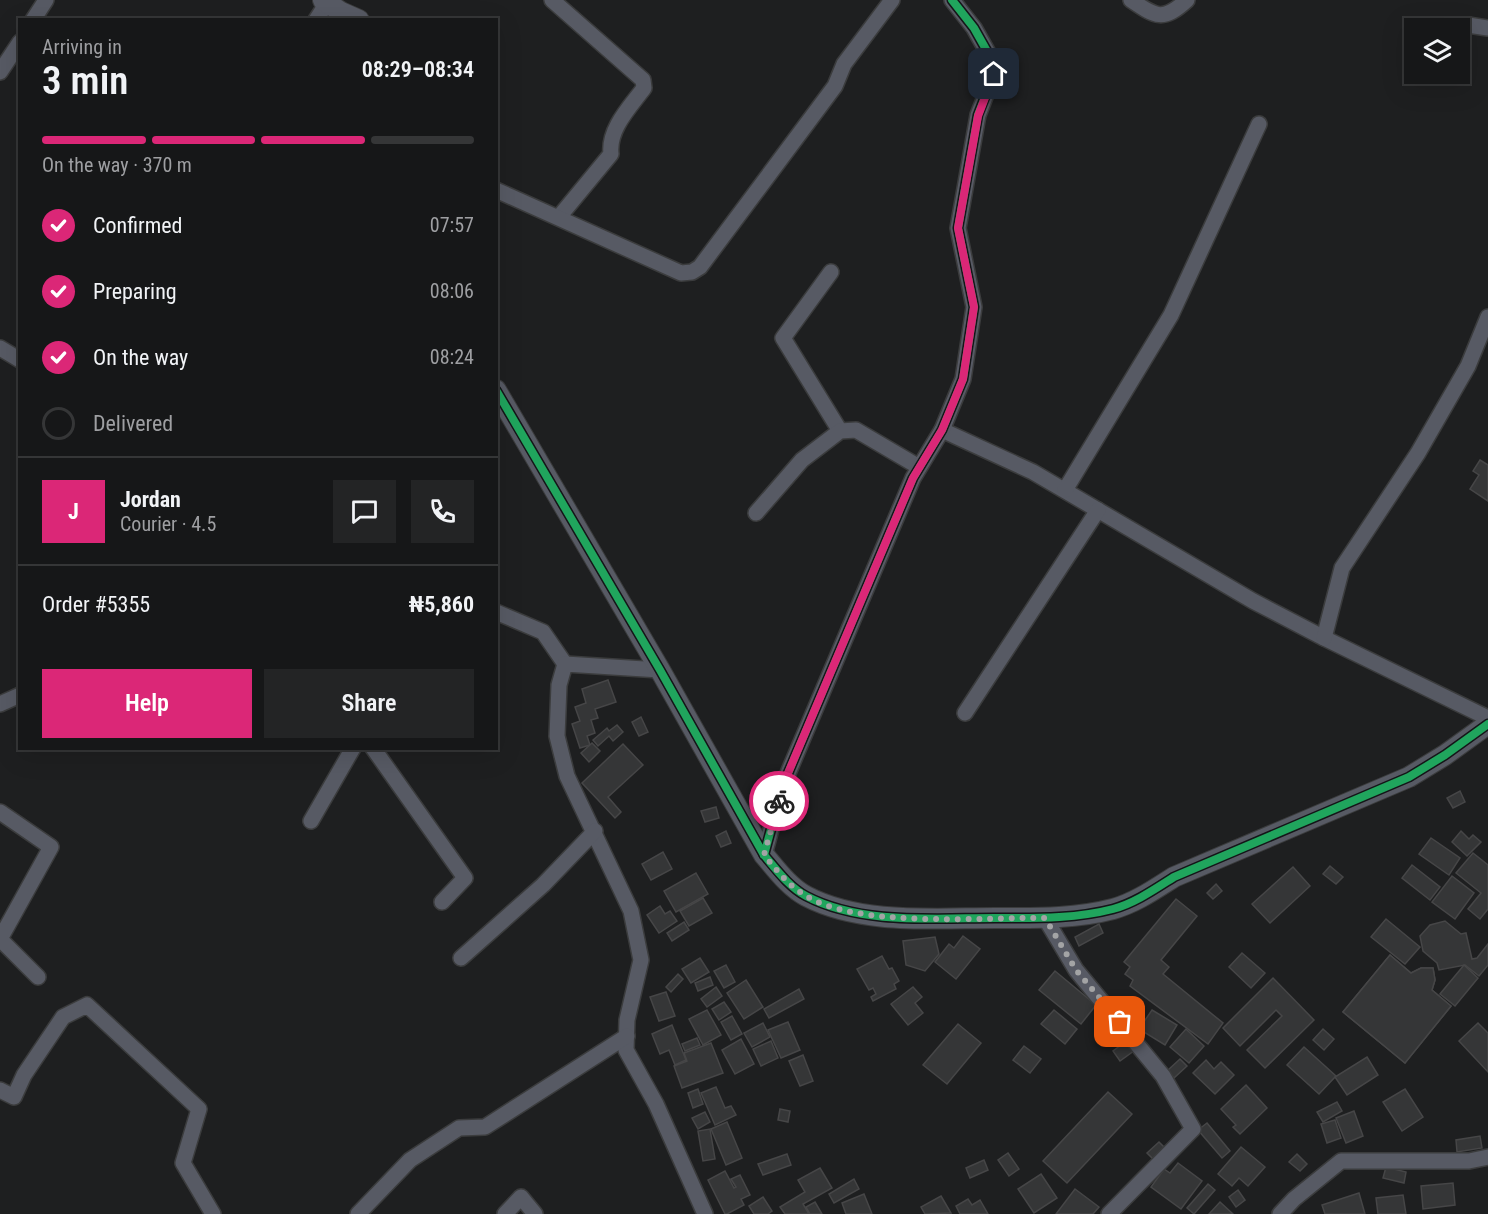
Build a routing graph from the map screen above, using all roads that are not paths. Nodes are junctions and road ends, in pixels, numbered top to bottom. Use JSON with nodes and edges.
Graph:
{"nodes":[{"id":1,"x":46,"y":0,"type":"edge"},
{"id":2,"x":552,"y":0,"type":"edge"},
{"id":3,"x":892,"y":0,"type":"edge"},
{"id":4,"x":952,"y":0,"type":"edge"},
{"id":5,"x":1131,"y":0,"type":"edge"},
{"id":6,"x":1187,"y":0,"type":"edge"},
{"id":7,"x":334,"y":4,"type":"edge"},
{"id":8,"x":34,"y":18,"type":"edge"},
{"id":9,"x":318,"y":18,"type":"edge"},
{"id":10,"x":356,"y":18,"type":"edge"},
{"id":11,"x":1470,"y":25,"type":"edge"},
{"id":12,"x":1488,"y":28,"type":"edge"},
{"id":13,"x":18,"y":45,"type":"edge"},
{"id":14,"x":0,"y":72,"type":"edge"},
{"id":15,"x":1259,"y":123,"type":"dead end"},
{"id":16,"x":498,"y":191,"type":"edge"},
{"id":17,"x":559,"y":217,"type":"junction"},
{"id":18,"x":831,"y":272,"type":"dead end"},
{"id":19,"x":1488,"y":317,"type":"edge"},
{"id":20,"x":0,"y":348,"type":"edge"},
{"id":21,"x":18,"y":359,"type":"edge"},
{"id":22,"x":498,"y":393,"type":"edge"},
{"id":23,"x":942,"y":430,"type":"junction"},
{"id":24,"x":840,"y":431,"type":"junction"},
{"id":25,"x":920,"y":467,"type":"junction"},
{"id":26,"x":1065,"y":490,"type":"junction"},
{"id":27,"x":1098,"y":510,"type":"junction"},
{"id":28,"x":756,"y":513,"type":"dead end"},
{"id":29,"x":498,"y":613,"type":"edge"},
{"id":30,"x":1324,"y":638,"type":"junction"},
{"id":31,"x":566,"y":664,"type":"junction"},
{"id":32,"x":660,"y":670,"type":"junction"},
{"id":33,"x":18,"y":696,"type":"edge"},
{"id":34,"x":0,"y":704,"type":"edge"},
{"id":35,"x":965,"y":713,"type":"dead end"},
{"id":36,"x":1488,"y":718,"type":"edge"},
{"id":37,"x":1488,"y":724,"type":"edge"},
{"id":38,"x":352,"y":750,"type":"edge"},
{"id":39,"x":374,"y":750,"type":"edge"},
{"id":40,"x":0,"y":812,"type":"edge"},
{"id":41,"x":311,"y":822,"type":"dead end"},
{"id":42,"x":595,"y":831,"type":"junction"},
{"id":43,"x":764,"y":855,"type":"junction"},
{"id":44,"x":442,"y":902,"type":"dead end"},
{"id":45,"x":1045,"y":918,"type":"junction"},
{"id":46,"x":461,"y":958,"type":"dead end"},
{"id":47,"x":38,"y":977,"type":"dead end"},
{"id":48,"x":627,"y":1036,"type":"junction"},
{"id":49,"x":0,"y":1090,"type":"edge"},
{"id":50,"x":1488,"y":1157,"type":"edge"},
{"id":51,"x":213,"y":1214,"type":"edge"},
{"id":52,"x":358,"y":1214,"type":"edge"},
{"id":53,"x":505,"y":1214,"type":"edge"},
{"id":54,"x":535,"y":1214,"type":"edge"},
{"id":55,"x":705,"y":1214,"type":"edge"},
{"id":56,"x":1109,"y":1214,"type":"edge"},
{"id":57,"x":1280,"y":1214,"type":"edge"}],
"edges":[{"from":1,"to":8,"type":"street"},
{"from":2,"to":17,"type":"street"},
{"from":3,"to":17,"type":"street"},
{"from":4,"to":23,"type":"street"},
{"from":5,"to":6,"type":"street"},
{"from":7,"to":9,"type":"street"},
{"from":7,"to":10,"type":"street"},
{"from":11,"to":12,"type":"street"},
{"from":13,"to":14,"type":"street"},
{"from":15,"to":26,"type":"street"},
{"from":16,"to":17,"type":"street"},
{"from":18,"to":24,"type":"street"},
{"from":19,"to":30,"type":"street"},
{"from":20,"to":21,"type":"street"},
{"from":22,"to":32,"type":"street"},
{"from":23,"to":25,"type":"street"},
{"from":23,"to":26,"type":"street"},
{"from":24,"to":25,"type":"street"},
{"from":24,"to":28,"type":"street"},
{"from":25,"to":43,"type":"street"},
{"from":26,"to":27,"type":"street"},
{"from":27,"to":30,"type":"street"},
{"from":27,"to":35,"type":"street"},
{"from":29,"to":31,"type":"street"},
{"from":30,"to":36,"type":"street"},
{"from":31,"to":32,"type":"street"},
{"from":31,"to":42,"type":"street"},
{"from":32,"to":43,"type":"street"},
{"from":33,"to":34,"type":"street"},
{"from":37,"to":45,"type":"street"},
{"from":38,"to":41,"type":"street"},
{"from":39,"to":44,"type":"street"},
{"from":40,"to":47,"type":"street"},
{"from":42,"to":46,"type":"street"},
{"from":42,"to":48,"type":"street"},
{"from":43,"to":45,"type":"street"},
{"from":45,"to":56,"type":"street"},
{"from":48,"to":52,"type":"street"},
{"from":48,"to":55,"type":"street"},
{"from":49,"to":51,"type":"street"},
{"from":50,"to":57,"type":"street"},
{"from":53,"to":54,"type":"street"}]}
